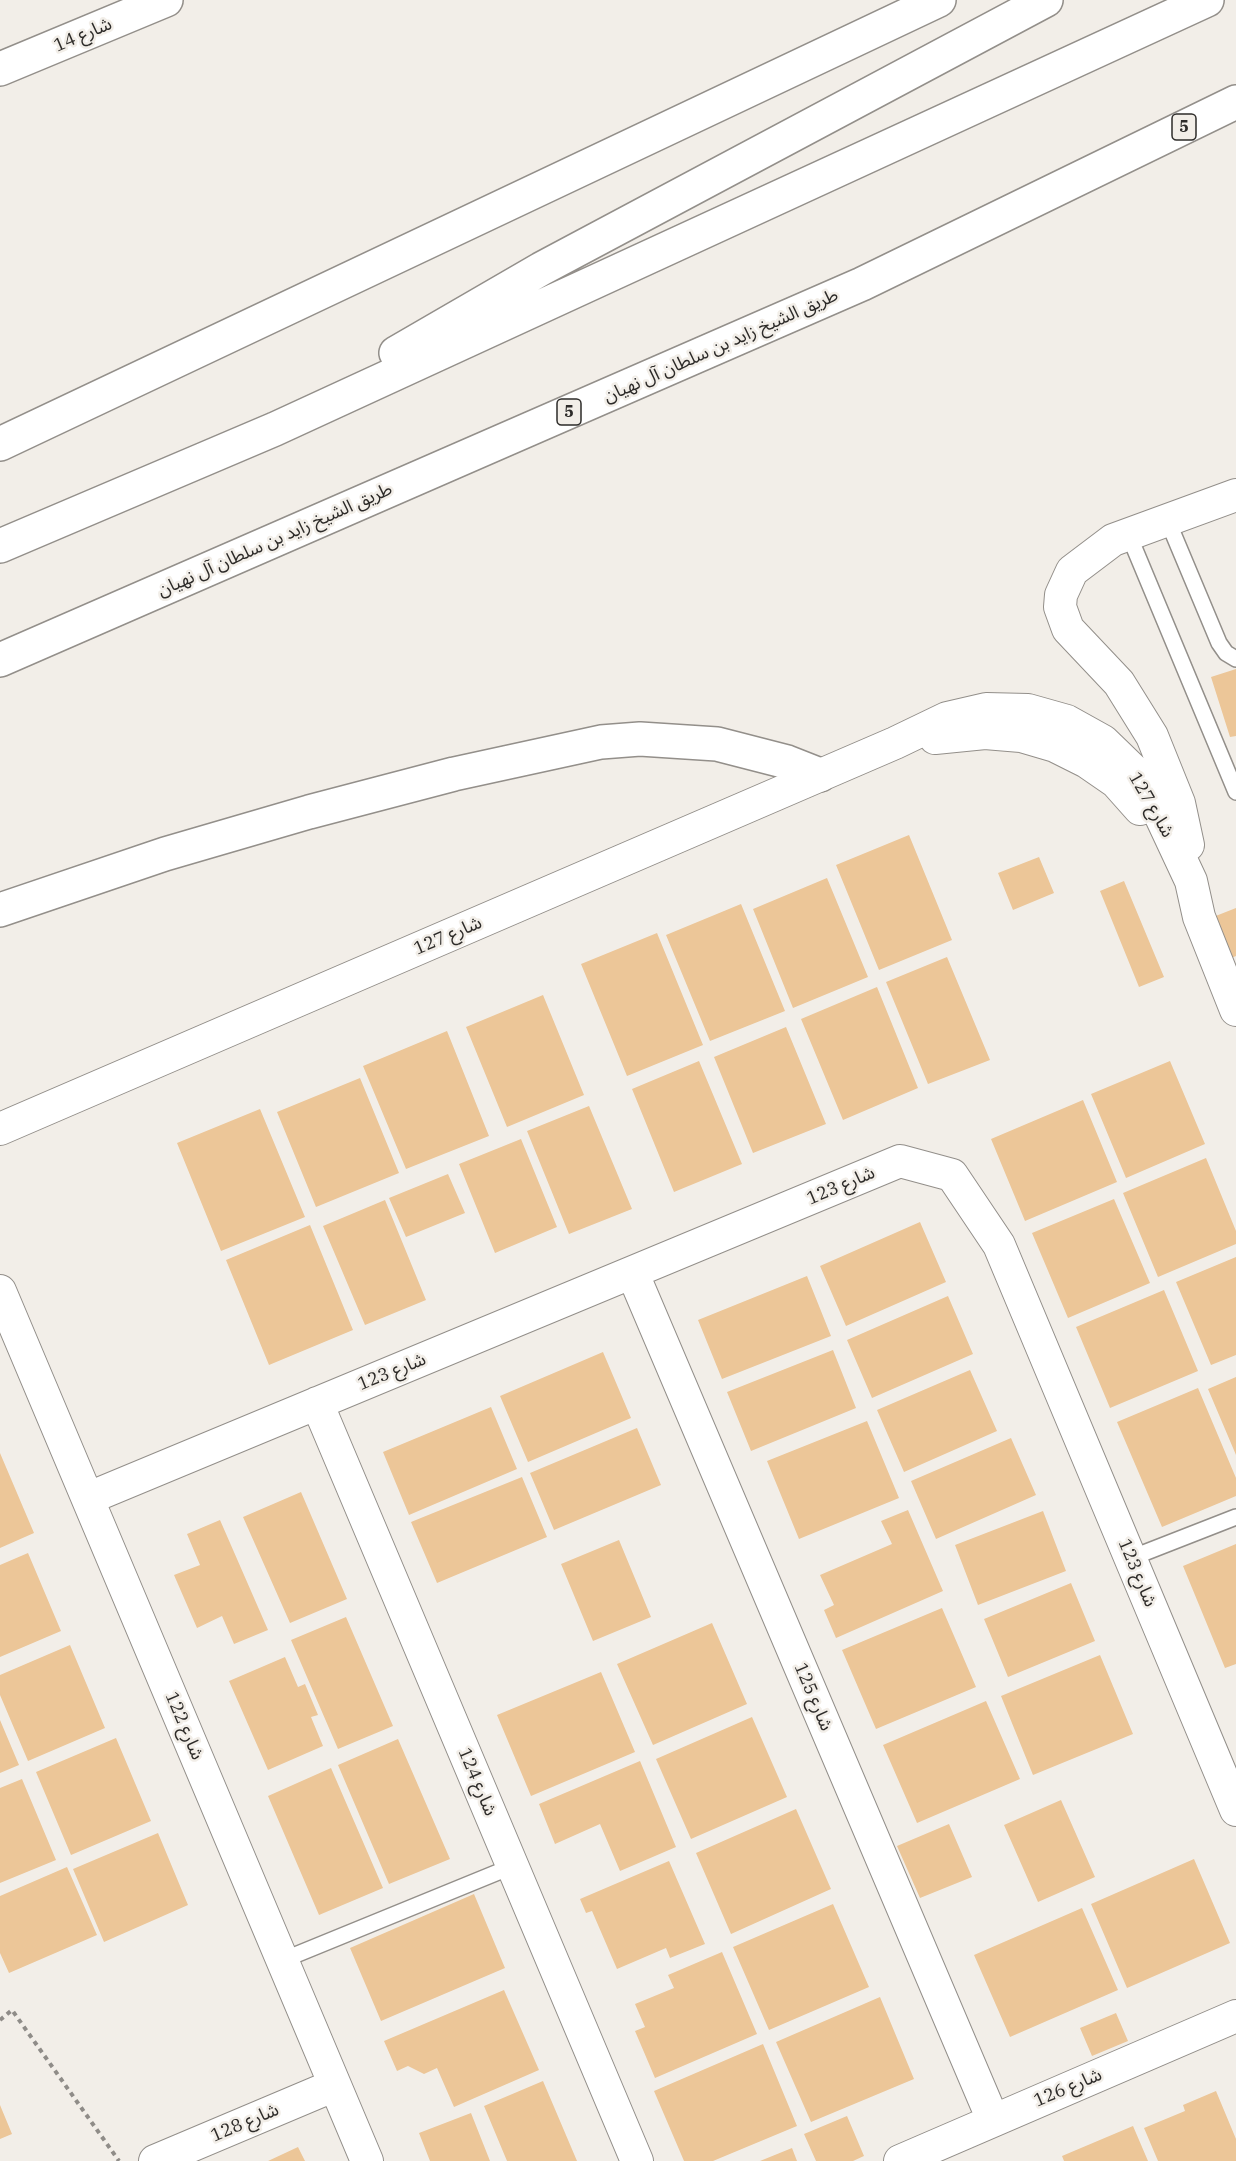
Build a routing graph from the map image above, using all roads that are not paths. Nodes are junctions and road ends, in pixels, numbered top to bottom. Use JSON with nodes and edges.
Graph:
{"nodes":[{"id":1,"x":166,"y":0,"type":"edge"},
{"id":2,"x":939,"y":0,"type":"edge"},
{"id":3,"x":1046,"y":0,"type":"edge"},
{"id":4,"x":1207,"y":0,"type":"edge"},
{"id":5,"x":0,"y":69,"type":"edge"},
{"id":6,"x":1236,"y":102,"type":"edge"},
{"id":7,"x":1236,"y":128,"type":"edge"},
{"id":8,"x":1131,"y":152,"type":"junction"},
{"id":9,"x":275,"y":429,"type":"junction"},
{"id":10,"x":0,"y":444,"type":"edge"},
{"id":11,"x":1236,"y":495,"type":"edge"},
{"id":12,"x":1167,"y":519,"type":"junction"},
{"id":13,"x":1128,"y":533,"type":"junction"},
{"id":14,"x":0,"y":546,"type":"edge"},
{"id":15,"x":1236,"y":659,"type":"edge"},
{"id":16,"x":0,"y":660,"type":"edge"},
{"id":17,"x":820,"y":775,"type":"junction"},
{"id":18,"x":1236,"y":792,"type":"edge"},
{"id":19,"x":1191,"y":881,"type":"junction"},
{"id":20,"x":0,"y":910,"type":"edge"},
{"id":21,"x":1236,"y":1010,"type":"edge"},
{"id":22,"x":0,"y":1129,"type":"edge"},
{"id":23,"x":633,"y":1274,"type":"junction"},
{"id":24,"x":0,"y":1291,"type":"edge"},
{"id":25,"x":317,"y":1403,"type":"junction"},
{"id":26,"x":89,"y":1498,"type":"junction"},
{"id":27,"x":1236,"y":1517,"type":"edge"},
{"id":28,"x":1131,"y":1558,"type":"junction"},
{"id":29,"x":1236,"y":1810,"type":"edge"},
{"id":30,"x":513,"y":1866,"type":"junction"},
{"id":31,"x":283,"y":1960,"type":"junction"},
{"id":32,"x":1236,"y":2016,"type":"edge"},
{"id":33,"x":335,"y":2085,"type":"junction"},
{"id":34,"x":993,"y":2120,"type":"junction"},
{"id":35,"x":155,"y":2161,"type":"edge"},
{"id":36,"x":367,"y":2161,"type":"edge"},
{"id":37,"x":637,"y":2161,"type":"edge"},
{"id":38,"x":900,"y":2161,"type":"edge"}],
"edges":[{"from":1,"to":5,"type":"main road","name":"شارع 14"},
{"from":2,"to":10,"type":"main road"},
{"from":3,"to":9,"type":"main road"},
{"from":4,"to":9,"type":"main road"},
{"from":6,"to":8,"type":"main road","name":"طريق الشيخ زايد بن سلطان آل نهيان","number":"5"},
{"from":7,"to":8,"type":"main road"},
{"from":8,"to":16,"type":"main road","name":"طريق الشيخ زايد بن سلطان آل نهيان","number":"5"},
{"from":9,"to":14,"type":"main road"},
{"from":11,"to":12,"type":"street"},
{"from":12,"to":13,"type":"street"},
{"from":12,"to":15,"type":"lane"},
{"from":13,"to":18,"type":"lane"},
{"from":13,"to":19,"type":"street"},
{"from":17,"to":19,"type":"street","name":"شارع 127"},
{"from":17,"to":20,"type":"main road"},
{"from":17,"to":22,"type":"street","name":"شارع 127"},
{"from":19,"to":21,"type":"street","name":"شارع 127"},
{"from":23,"to":25,"type":"street","name":"شارع 123"},
{"from":23,"to":28,"type":"street","name":"شارع 123"},
{"from":23,"to":34,"type":"street","name":"شارع 125"},
{"from":24,"to":26,"type":"street","name":"شارع 122"},
{"from":25,"to":26,"type":"street","name":"شارع 123"},
{"from":25,"to":30,"type":"street","name":"شارع 124"},
{"from":26,"to":31,"type":"street","name":"شارع 122"},
{"from":27,"to":28,"type":"lane"},
{"from":28,"to":29,"type":"street","name":"شارع 123"},
{"from":30,"to":31,"type":"lane"},
{"from":30,"to":37,"type":"street","name":"شارع 124"},
{"from":31,"to":33,"type":"street","name":"شارع 122"},
{"from":32,"to":34,"type":"street","name":"شارع 126"},
{"from":33,"to":35,"type":"street","name":"شارع 128"},
{"from":33,"to":36,"type":"street","name":"شارع 122"},
{"from":34,"to":38,"type":"street","name":"شارع 126"}]}
